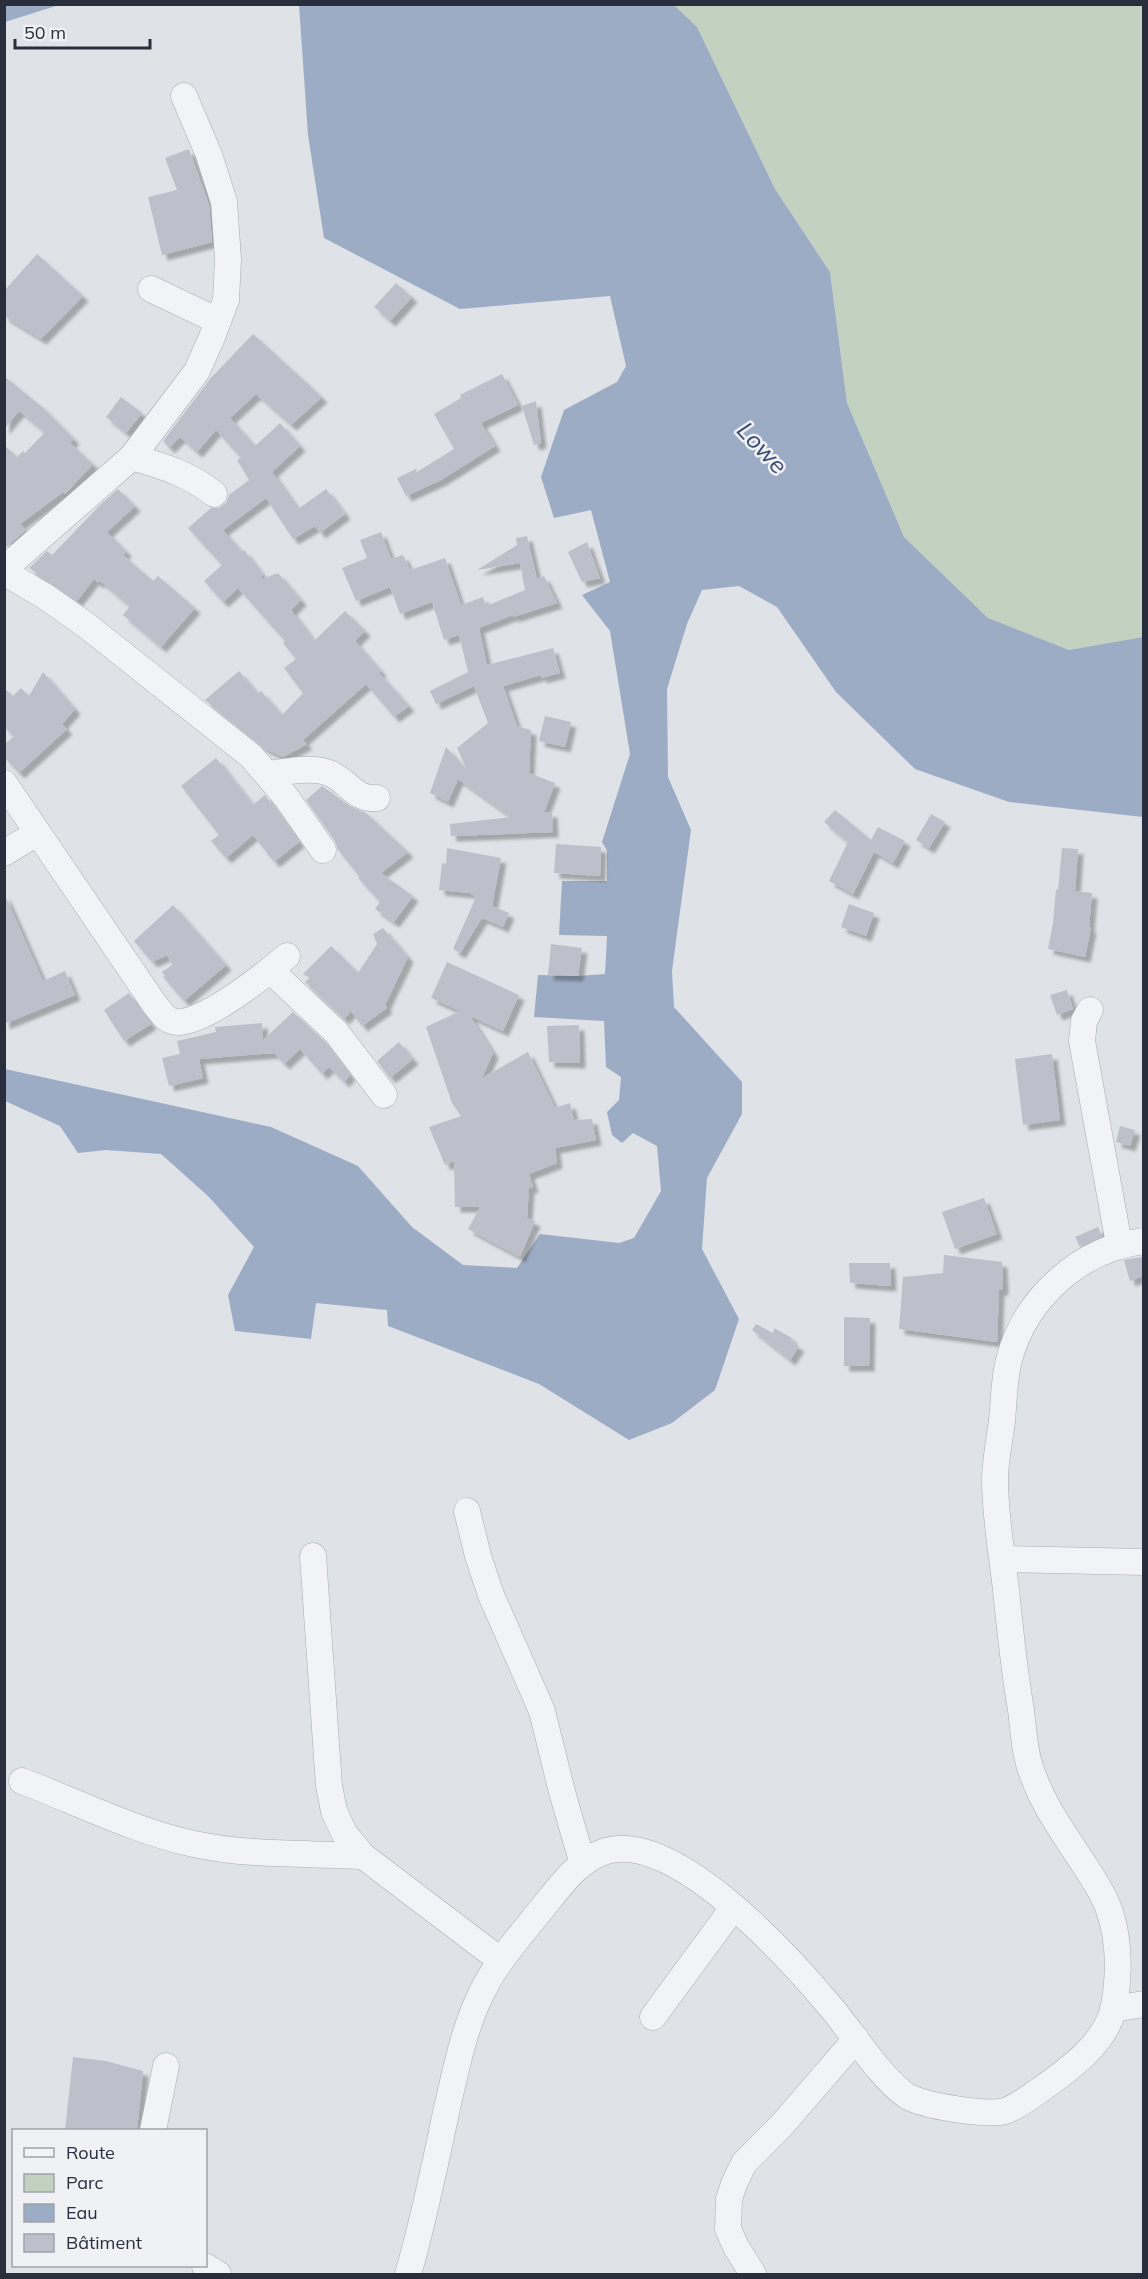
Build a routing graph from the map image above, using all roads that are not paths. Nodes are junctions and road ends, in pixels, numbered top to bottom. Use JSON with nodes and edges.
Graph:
{"nodes":[{"id":1,"x":184,"y":96,"type":"dead end"},
{"id":2,"x":151,"y":289,"type":"dead end"},
{"id":3,"x":218,"y":321,"type":"junction"},
{"id":4,"x":132,"y":457,"type":"junction"},
{"id":5,"x":214,"y":494,"type":"dead end"},
{"id":6,"x":4,"y":571,"type":"edge"},
{"id":7,"x":268,"y":774,"type":"junction"},
{"id":8,"x":4,"y":783,"type":"edge"},
{"id":9,"x":377,"y":798,"type":"dead end"},
{"id":10,"x":37,"y":833,"type":"junction"},
{"id":11,"x":322,"y":850,"type":"dead end"},
{"id":12,"x":4,"y":853,"type":"edge"},
{"id":13,"x":1090,"y":1010,"type":"dead end"},
{"id":14,"x":384,"y":1095,"type":"dead end"},
{"id":15,"x":1131,"y":1242,"type":"edge"},
{"id":16,"x":466,"y":1511,"type":"dead end"},
{"id":17,"x":313,"y":1556,"type":"dead end"},
{"id":18,"x":1003,"y":1559,"type":"junction"},
{"id":19,"x":1143,"y":1562,"type":"edge"},
{"id":20,"x":22,"y":1780,"type":"dead end"},
{"id":21,"x":363,"y":1856,"type":"junction"},
{"id":22,"x":582,"y":1861,"type":"junction"},
{"id":23,"x":733,"y":1908,"type":"junction"},
{"id":24,"x":500,"y":1960,"type":"junction"},
{"id":25,"x":1143,"y":2004,"type":"edge"},
{"id":26,"x":1113,"y":2009,"type":"junction"},
{"id":27,"x":653,"y":2017,"type":"dead end"},
{"id":28,"x":856,"y":2039,"type":"junction"},
{"id":29,"x":166,"y":2066,"type":"dead end"},
{"id":30,"x":153,"y":2129,"type":"edge"},
{"id":31,"x":408,"y":2274,"type":"edge"},
{"id":32,"x":753,"y":2274,"type":"edge"}],
"edges":[{"from":1,"to":3,"type":"street"},
{"from":2,"to":3,"type":"street"},
{"from":3,"to":4,"type":"street"},
{"from":4,"to":5,"type":"street"},
{"from":4,"to":6,"type":"street"},
{"from":6,"to":7,"type":"street"},
{"from":7,"to":9,"type":"street"},
{"from":7,"to":11,"type":"street"},
{"from":8,"to":10,"type":"street"},
{"from":10,"to":12,"type":"street"},
{"from":10,"to":14,"type":"street"},
{"from":13,"to":15,"type":"street"},
{"from":15,"to":18,"type":"street"},
{"from":16,"to":22,"type":"street"},
{"from":17,"to":21,"type":"street"},
{"from":18,"to":19,"type":"street"},
{"from":18,"to":26,"type":"street"},
{"from":20,"to":21,"type":"street"},
{"from":21,"to":24,"type":"street"},
{"from":22,"to":23,"type":"street"},
{"from":22,"to":24,"type":"street"},
{"from":23,"to":27,"type":"street"},
{"from":23,"to":28,"type":"street"},
{"from":24,"to":31,"type":"street"},
{"from":25,"to":26,"type":"street"},
{"from":26,"to":28,"type":"street"},
{"from":28,"to":32,"type":"street"},
{"from":29,"to":30,"type":"street"}]}
